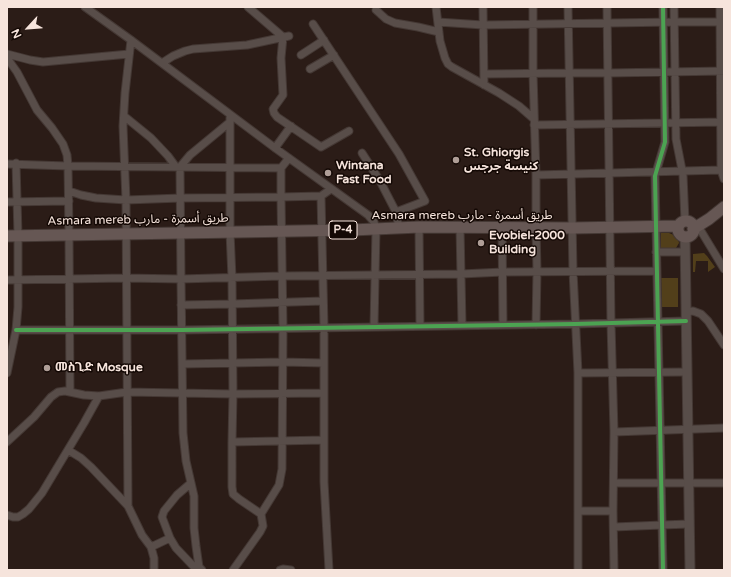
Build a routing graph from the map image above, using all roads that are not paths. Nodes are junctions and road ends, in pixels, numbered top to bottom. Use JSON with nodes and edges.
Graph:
{"nodes":[{"id":1,"x":85,"y":7,"type":"edge"},
{"id":2,"x":248,"y":7,"type":"edge"},
{"id":3,"x":436,"y":7,"type":"edge"},
{"id":4,"x":483,"y":7,"type":"edge"},
{"id":5,"x":532,"y":7,"type":"edge"},
{"id":6,"x":568,"y":7,"type":"edge"},
{"id":7,"x":607,"y":7,"type":"edge"},
{"id":8,"x":663,"y":7,"type":"edge"},
{"id":9,"x":674,"y":7,"type":"edge"},
{"id":10,"x":720,"y":7,"type":"edge"},
{"id":11,"x":376,"y":10,"type":"dead end"},
{"id":12,"x":438,"y":22,"type":"junction"},
{"id":13,"x":663,"y":22,"type":"junction"},
{"id":14,"x":674,"y":22,"type":"junction"},
{"id":15,"x":722,"y":22,"type":"edge"},
{"id":16,"x":607,"y":23,"type":"junction"},
{"id":17,"x":313,"y":24,"type":"dead end"},
{"id":18,"x":533,"y":24,"type":"junction"},
{"id":19,"x":568,"y":24,"type":"junction"},
{"id":20,"x":482,"y":25,"type":"junction"},
{"id":21,"x":439,"y":32,"type":"junction"},
{"id":22,"x":286,"y":37,"type":"junction"},
{"id":23,"x":131,"y":40,"type":"junction"},
{"id":24,"x":324,"y":40,"type":"junction"},
{"id":25,"x":7,"y":54,"type":"edge"},
{"id":26,"x":129,"y":54,"type":"junction"},
{"id":27,"x":301,"y":55,"type":"dead end"},
{"id":28,"x":334,"y":55,"type":"junction"},
{"id":29,"x":7,"y":58,"type":"edge"},
{"id":30,"x":162,"y":63,"type":"junction"},
{"id":31,"x":310,"y":69,"type":"dead end"},
{"id":32,"x":675,"y":71,"type":"junction"},
{"id":33,"x":722,"y":71,"type":"edge"},
{"id":34,"x":664,"y":72,"type":"junction"},
{"id":35,"x":533,"y":73,"type":"junction"},
{"id":36,"x":569,"y":73,"type":"junction"},
{"id":37,"x":608,"y":73,"type":"junction"},
{"id":38,"x":484,"y":74,"type":"junction"},
{"id":39,"x":484,"y":85,"type":"junction"},
{"id":40,"x":124,"y":116,"type":"junction"},
{"id":41,"x":230,"y":118,"type":"junction"},
{"id":42,"x":534,"y":122,"type":"junction"},
{"id":43,"x":664,"y":122,"type":"junction"},
{"id":44,"x":676,"y":122,"type":"junction"},
{"id":45,"x":722,"y":122,"type":"edge"},
{"id":46,"x":570,"y":124,"type":"junction"},
{"id":47,"x":609,"y":124,"type":"junction"},
{"id":48,"x":291,"y":126,"type":"junction"},
{"id":49,"x":349,"y":132,"type":"dead end"},
{"id":50,"x":275,"y":148,"type":"junction"},
{"id":51,"x":362,"y":153,"type":"dead end"},
{"id":52,"x":289,"y":158,"type":"junction"},
{"id":53,"x":16,"y":163,"type":"junction"},
{"id":54,"x":7,"y":164,"type":"edge"},
{"id":55,"x":68,"y":166,"type":"junction"},
{"id":56,"x":126,"y":166,"type":"junction"},
{"id":57,"x":178,"y":167,"type":"junction"},
{"id":58,"x":230,"y":167,"type":"junction"},
{"id":59,"x":281,"y":168,"type":"junction"},
{"id":60,"x":721,"y":170,"type":"junction"},
{"id":61,"x":683,"y":171,"type":"junction"},
{"id":62,"x":656,"y":172,"type":"junction"},
{"id":63,"x":571,"y":174,"type":"junction"},
{"id":64,"x":609,"y":174,"type":"junction"},
{"id":65,"x":536,"y":175,"type":"junction"},
{"id":66,"x":724,"y":179,"type":"edge"},
{"id":67,"x":331,"y":188,"type":"junction"},
{"id":68,"x":69,"y":191,"type":"junction"},
{"id":69,"x":322,"y":196,"type":"junction"},
{"id":70,"x":281,"y":197,"type":"junction"},
{"id":71,"x":180,"y":198,"type":"junction"},
{"id":72,"x":230,"y":198,"type":"junction"},
{"id":73,"x":126,"y":200,"type":"junction"},
{"id":74,"x":17,"y":201,"type":"junction"},
{"id":75,"x":69,"y":201,"type":"junction"},
{"id":76,"x":7,"y":202,"type":"edge"},
{"id":77,"x":724,"y":207,"type":"edge"},
{"id":78,"x":396,"y":212,"type":"junction"},
{"id":79,"x":682,"y":224,"type":"junction"},
{"id":80,"x":656,"y":226,"type":"junction"},
{"id":81,"x":419,"y":227,"type":"junction"},
{"id":82,"x":460,"y":227,"type":"junction"},
{"id":83,"x":502,"y":227,"type":"junction"},
{"id":84,"x":696,"y":227,"type":"junction"},
{"id":85,"x":399,"y":228,"type":"junction"},
{"id":86,"x":536,"y":228,"type":"junction"},
{"id":87,"x":572,"y":228,"type":"junction"},
{"id":88,"x":610,"y":228,"type":"junction"},
{"id":89,"x":376,"y":229,"type":"junction"},
{"id":90,"x":322,"y":230,"type":"junction"},
{"id":91,"x":281,"y":231,"type":"junction"},
{"id":92,"x":181,"y":232,"type":"junction"},
{"id":93,"x":230,"y":232,"type":"junction"},
{"id":94,"x":126,"y":233,"type":"junction"},
{"id":95,"x":69,"y":235,"type":"junction"},
{"id":96,"x":13,"y":236,"type":"edge"},
{"id":97,"x":684,"y":237,"type":"junction"},
{"id":98,"x":656,"y":252,"type":"junction"},
{"id":99,"x":685,"y":252,"type":"junction"},
{"id":100,"x":724,"y":269,"type":"edge"},
{"id":101,"x":657,"y":270,"type":"junction"},
{"id":102,"x":537,"y":271,"type":"junction"},
{"id":103,"x":573,"y":271,"type":"junction"},
{"id":104,"x":610,"y":271,"type":"junction"},
{"id":105,"x":503,"y":272,"type":"junction"},
{"id":106,"x":375,"y":274,"type":"junction"},
{"id":107,"x":419,"y":274,"type":"junction"},
{"id":108,"x":461,"y":274,"type":"junction"},
{"id":109,"x":323,"y":275,"type":"junction"},
{"id":110,"x":281,"y":276,"type":"junction"},
{"id":111,"x":126,"y":278,"type":"junction"},
{"id":112,"x":232,"y":278,"type":"junction"},
{"id":113,"x":70,"y":279,"type":"junction"},
{"id":114,"x":181,"y":279,"type":"junction"},
{"id":115,"x":7,"y":280,"type":"edge"},
{"id":116,"x":18,"y":280,"type":"junction"},
{"id":117,"x":323,"y":301,"type":"junction"},
{"id":118,"x":282,"y":302,"type":"junction"},
{"id":119,"x":232,"y":304,"type":"junction"},
{"id":120,"x":181,"y":305,"type":"junction"},
{"id":121,"x":686,"y":316,"type":"junction"},
{"id":122,"x":657,"y":322,"type":"junction"},
{"id":123,"x":611,"y":323,"type":"junction"},
{"id":124,"x":575,"y":324,"type":"junction"},
{"id":125,"x":462,"y":325,"type":"junction"},
{"id":126,"x":503,"y":325,"type":"junction"},
{"id":127,"x":536,"y":325,"type":"junction"},
{"id":128,"x":420,"y":326,"type":"junction"},
{"id":129,"x":324,"y":327,"type":"junction"},
{"id":130,"x":374,"y":327,"type":"junction"},
{"id":131,"x":283,"y":328,"type":"junction"},
{"id":132,"x":70,"y":329,"type":"junction"},
{"id":133,"x":233,"y":329,"type":"junction"},
{"id":134,"x":16,"y":330,"type":"junction"},
{"id":135,"x":127,"y":330,"type":"junction"},
{"id":136,"x":182,"y":330,"type":"junction"},
{"id":137,"x":724,"y":345,"type":"edge"},
{"id":138,"x":283,"y":362,"type":"junction"},
{"id":139,"x":233,"y":363,"type":"junction"},
{"id":140,"x":324,"y":363,"type":"junction"},
{"id":141,"x":182,"y":364,"type":"junction"},
{"id":142,"x":686,"y":372,"type":"junction"},
{"id":143,"x":7,"y":373,"type":"edge"},
{"id":144,"x":578,"y":373,"type":"junction"},
{"id":145,"x":613,"y":373,"type":"junction"},
{"id":146,"x":659,"y":373,"type":"junction"},
{"id":147,"x":70,"y":391,"type":"junction"},
{"id":148,"x":127,"y":392,"type":"junction"},
{"id":149,"x":183,"y":392,"type":"junction"},
{"id":150,"x":283,"y":393,"type":"junction"},
{"id":151,"x":324,"y":393,"type":"junction"},
{"id":152,"x":233,"y":394,"type":"junction"},
{"id":153,"x":99,"y":396,"type":"junction"},
{"id":154,"x":724,"y":428,"type":"edge"},
{"id":155,"x":688,"y":429,"type":"junction"},
{"id":156,"x":660,"y":430,"type":"junction"},
{"id":157,"x":614,"y":432,"type":"junction"},
{"id":158,"x":282,"y":440,"type":"junction"},
{"id":159,"x":324,"y":440,"type":"junction"},
{"id":160,"x":7,"y":442,"type":"edge"},
{"id":161,"x":232,"y":442,"type":"junction"},
{"id":162,"x":68,"y":450,"type":"junction"},
{"id":163,"x":191,"y":483,"type":"junction"},
{"id":164,"x":614,"y":483,"type":"junction"},
{"id":165,"x":661,"y":483,"type":"junction"},
{"id":166,"x":688,"y":483,"type":"junction"},
{"id":167,"x":724,"y":483,"type":"edge"},
{"id":168,"x":128,"y":506,"type":"junction"},
{"id":169,"x":578,"y":511,"type":"junction"},
{"id":170,"x":613,"y":511,"type":"junction"},
{"id":171,"x":261,"y":514,"type":"junction"},
{"id":172,"x":7,"y":515,"type":"edge"},
{"id":173,"x":689,"y":524,"type":"junction"},
{"id":174,"x":662,"y":526,"type":"junction"},
{"id":175,"x":614,"y":527,"type":"junction"},
{"id":176,"x":170,"y":538,"type":"junction"},
{"id":177,"x":151,"y":547,"type":"junction"},
{"id":178,"x":199,"y":569,"type":"edge"},
{"id":179,"x":154,"y":570,"type":"edge"},
{"id":180,"x":233,"y":570,"type":"edge"},
{"id":181,"x":280,"y":570,"type":"edge"},
{"id":182,"x":290,"y":570,"type":"edge"},
{"id":183,"x":330,"y":570,"type":"edge"},
{"id":184,"x":578,"y":570,"type":"edge"},
{"id":185,"x":614,"y":570,"type":"edge"},
{"id":186,"x":662,"y":570,"type":"edge"},
{"id":187,"x":690,"y":570,"type":"edge"}],
"edges":[{"from":1,"to":23,"type":"street"},
{"from":2,"to":22,"type":"street"},
{"from":3,"to":12,"type":"street"},
{"from":4,"to":20,"type":"street"},
{"from":5,"to":18,"type":"street"},
{"from":6,"to":19,"type":"street"},
{"from":7,"to":16,"type":"street"},
{"from":8,"to":13,"type":"street"},
{"from":9,"to":14,"type":"street"},
{"from":10,"to":15,"type":"street"},
{"from":11,"to":21,"type":"street"},
{"from":12,"to":20,"type":"street"},
{"from":12,"to":21,"type":"street"},
{"from":13,"to":14,"type":"street"},
{"from":13,"to":16,"type":"street"},
{"from":13,"to":34,"type":"street"},
{"from":14,"to":15,"type":"street"},
{"from":14,"to":32,"type":"street"},
{"from":15,"to":33,"type":"street"},
{"from":16,"to":19,"type":"street"},
{"from":16,"to":37,"type":"street"},
{"from":17,"to":24,"type":"street"},
{"from":18,"to":19,"type":"street"},
{"from":18,"to":20,"type":"street"},
{"from":18,"to":35,"type":"street"},
{"from":19,"to":36,"type":"street"},
{"from":20,"to":38,"type":"street"},
{"from":21,"to":39,"type":"street"},
{"from":22,"to":30,"type":"street"},
{"from":22,"to":48,"type":"street"},
{"from":23,"to":26,"type":"street"},
{"from":23,"to":30,"type":"street"},
{"from":24,"to":27,"type":"street"},
{"from":24,"to":28,"type":"street"},
{"from":25,"to":26,"type":"street"},
{"from":26,"to":40,"type":"street"},
{"from":28,"to":31,"type":"street"},
{"from":28,"to":78,"type":"street"},
{"from":29,"to":55,"type":"street"},
{"from":30,"to":41,"type":"street"},
{"from":32,"to":33,"type":"street"},
{"from":32,"to":34,"type":"street"},
{"from":32,"to":44,"type":"street"},
{"from":33,"to":45,"type":"street"},
{"from":34,"to":37,"type":"street"},
{"from":34,"to":43,"type":"street"},
{"from":35,"to":36,"type":"street"},
{"from":35,"to":38,"type":"street"},
{"from":35,"to":42,"type":"street"},
{"from":36,"to":37,"type":"street"},
{"from":36,"to":46,"type":"street"},
{"from":37,"to":47,"type":"street"},
{"from":38,"to":39,"type":"street"},
{"from":39,"to":42,"type":"street"},
{"from":40,"to":56,"type":"street"},
{"from":40,"to":57,"type":"street"},
{"from":41,"to":50,"type":"street"},
{"from":41,"to":57,"type":"street"},
{"from":41,"to":58,"type":"street"},
{"from":42,"to":46,"type":"street"},
{"from":42,"to":65,"type":"street"},
{"from":43,"to":44,"type":"street"},
{"from":43,"to":47,"type":"street"},
{"from":43,"to":62,"type":"street"},
{"from":44,"to":45,"type":"street"},
{"from":44,"to":61,"type":"street"},
{"from":45,"to":60,"type":"street"},
{"from":46,"to":47,"type":"street"},
{"from":46,"to":63,"type":"street"},
{"from":47,"to":64,"type":"street"},
{"from":48,"to":49,"type":"street"},
{"from":48,"to":50,"type":"street"},
{"from":50,"to":52,"type":"street"},
{"from":51,"to":78,"type":"street"},
{"from":52,"to":59,"type":"street"},
{"from":52,"to":67,"type":"street"},
{"from":53,"to":54,"type":"street"},
{"from":53,"to":55,"type":"street"},
{"from":53,"to":74,"type":"street"},
{"from":55,"to":56,"type":"street"},
{"from":55,"to":68,"type":"street"},
{"from":56,"to":57,"type":"street"},
{"from":56,"to":73,"type":"street"},
{"from":57,"to":58,"type":"street"},
{"from":57,"to":71,"type":"street"},
{"from":58,"to":59,"type":"street"},
{"from":58,"to":72,"type":"street"},
{"from":59,"to":70,"type":"street"},
{"from":60,"to":61,"type":"street"},
{"from":60,"to":66,"type":"street"},
{"from":61,"to":62,"type":"street"},
{"from":61,"to":79,"type":"street"},
{"from":62,"to":64,"type":"street"},
{"from":62,"to":80,"type":"street"},
{"from":63,"to":64,"type":"street"},
{"from":63,"to":65,"type":"street"},
{"from":63,"to":87,"type":"street"},
{"from":64,"to":88,"type":"street"},
{"from":65,"to":86,"type":"street"},
{"from":67,"to":69,"type":"street"},
{"from":67,"to":89,"type":"street"},
{"from":68,"to":73,"type":"street"},
{"from":68,"to":75,"type":"street"},
{"from":69,"to":70,"type":"street"},
{"from":69,"to":90,"type":"street"},
{"from":70,"to":72,"type":"street"},
{"from":70,"to":91,"type":"street"},
{"from":71,"to":72,"type":"street"},
{"from":71,"to":73,"type":"street"},
{"from":71,"to":92,"type":"street"},
{"from":72,"to":93,"type":"street"},
{"from":73,"to":94,"type":"street"},
{"from":74,"to":75,"type":"street"},
{"from":74,"to":76,"type":"street"},
{"from":74,"to":96,"type":"street"},
{"from":75,"to":95,"type":"street"},
{"from":77,"to":84,"type":"highway"},
{"from":78,"to":85,"type":"street"},
{"from":79,"to":80,"type":"highway","name":"Asmara mereb طريق أسمرة - مارب","number":"P-4"},
{"from":79,"to":84,"type":"highway"},
{"from":79,"to":97,"type":"highway"},
{"from":80,"to":88,"type":"highway","name":"Asmara mereb طريق أسمرة - مارب","number":"P-4"},
{"from":80,"to":98,"type":"street"},
{"from":81,"to":82,"type":"highway","name":"Asmara mereb طريق أسمرة - مارب","number":"P-4"},
{"from":81,"to":85,"type":"highway","name":"Asmara mereb طريق أسمرة - مارب","number":"P-4"},
{"from":81,"to":107,"type":"street"},
{"from":82,"to":83,"type":"highway","name":"Asmara mereb طريق أسمرة - مارب","number":"P-4"},
{"from":82,"to":108,"type":"street"},
{"from":83,"to":86,"type":"highway","name":"Asmara mereb طريق أسمرة - مارب","number":"P-4"},
{"from":83,"to":105,"type":"street"},
{"from":84,"to":97,"type":"highway"},
{"from":84,"to":100,"type":"street"},
{"from":85,"to":89,"type":"highway","name":"Asmara mereb طريق أسمرة - مارب","number":"P-4"},
{"from":86,"to":87,"type":"highway","name":"Asmara mereb طريق أسمرة - مارب","number":"P-4"},
{"from":86,"to":102,"type":"street"},
{"from":87,"to":88,"type":"highway","name":"Asmara mereb طريق أسمرة - مارب","number":"P-4"},
{"from":87,"to":103,"type":"street"},
{"from":88,"to":104,"type":"street"},
{"from":89,"to":90,"type":"highway","name":"Asmara mereb طريق أسمرة - مارب","number":"P-4"},
{"from":89,"to":106,"type":"street"},
{"from":90,"to":91,"type":"highway","name":"Asmara mereb طريق أسمرة - مارب","number":"P-4"},
{"from":90,"to":109,"type":"street"},
{"from":91,"to":93,"type":"highway","name":"Asmara mereb طريق أسمرة - مارب","number":"P-4"},
{"from":91,"to":110,"type":"street"},
{"from":92,"to":93,"type":"highway","name":"Asmara mereb طريق أسمرة - مارب","number":"P-4"},
{"from":92,"to":94,"type":"highway","name":"Asmara mereb طريق أسمرة - مارب","number":"P-4"},
{"from":92,"to":114,"type":"street"},
{"from":93,"to":112,"type":"street"},
{"from":94,"to":95,"type":"highway","name":"Asmara mereb طريق أسمرة - مارب","number":"P-4"},
{"from":94,"to":111,"type":"street"},
{"from":95,"to":96,"type":"highway","name":"Asmara mereb طريق أسمرة - مارب","number":"P-4"},
{"from":95,"to":113,"type":"street"},
{"from":96,"to":116,"type":"street"},
{"from":97,"to":99,"type":"main road"},
{"from":98,"to":99,"type":"street"},
{"from":98,"to":101,"type":"street"},
{"from":99,"to":121,"type":"main road"},
{"from":101,"to":104,"type":"street"},
{"from":101,"to":122,"type":"street"},
{"from":102,"to":103,"type":"street"},
{"from":102,"to":105,"type":"street"},
{"from":102,"to":127,"type":"street"},
{"from":103,"to":104,"type":"street"},
{"from":103,"to":124,"type":"street"},
{"from":104,"to":123,"type":"street"},
{"from":105,"to":108,"type":"street"},
{"from":105,"to":126,"type":"street"},
{"from":106,"to":107,"type":"street"},
{"from":106,"to":109,"type":"street"},
{"from":106,"to":130,"type":"street"},
{"from":107,"to":108,"type":"street"},
{"from":107,"to":128,"type":"street"},
{"from":108,"to":125,"type":"street"},
{"from":109,"to":110,"type":"street"},
{"from":109,"to":117,"type":"street"},
{"from":110,"to":112,"type":"street"},
{"from":110,"to":118,"type":"street"},
{"from":111,"to":113,"type":"street"},
{"from":111,"to":114,"type":"street"},
{"from":111,"to":135,"type":"street"},
{"from":112,"to":114,"type":"street"},
{"from":112,"to":119,"type":"street"},
{"from":113,"to":116,"type":"street"},
{"from":113,"to":132,"type":"street"},
{"from":114,"to":120,"type":"street"},
{"from":115,"to":116,"type":"street"},
{"from":116,"to":134,"type":"street"},
{"from":117,"to":118,"type":"street"},
{"from":117,"to":129,"type":"street"},
{"from":118,"to":119,"type":"street"},
{"from":118,"to":131,"type":"street"},
{"from":119,"to":120,"type":"street"},
{"from":119,"to":133,"type":"street"},
{"from":120,"to":136,"type":"street"},
{"from":121,"to":122,"type":"street"},
{"from":121,"to":137,"type":"street"},
{"from":121,"to":142,"type":"main road"},
{"from":122,"to":123,"type":"street"},
{"from":122,"to":146,"type":"street"},
{"from":123,"to":124,"type":"street"},
{"from":123,"to":145,"type":"street"},
{"from":124,"to":127,"type":"street"},
{"from":124,"to":144,"type":"street"},
{"from":125,"to":126,"type":"street"},
{"from":125,"to":128,"type":"street"},
{"from":126,"to":127,"type":"street"},
{"from":128,"to":130,"type":"street"},
{"from":129,"to":130,"type":"street"},
{"from":129,"to":131,"type":"street"},
{"from":129,"to":140,"type":"street"},
{"from":131,"to":133,"type":"street"},
{"from":131,"to":138,"type":"street"},
{"from":132,"to":134,"type":"street"},
{"from":132,"to":135,"type":"street"},
{"from":132,"to":147,"type":"street"},
{"from":133,"to":136,"type":"street"},
{"from":133,"to":139,"type":"street"},
{"from":134,"to":143,"type":"street"},
{"from":135,"to":136,"type":"street"},
{"from":135,"to":148,"type":"street"},
{"from":136,"to":141,"type":"street"},
{"from":138,"to":139,"type":"street"},
{"from":138,"to":140,"type":"street"},
{"from":138,"to":150,"type":"street"},
{"from":139,"to":141,"type":"street"},
{"from":139,"to":152,"type":"street"},
{"from":140,"to":151,"type":"street"},
{"from":141,"to":149,"type":"street"},
{"from":142,"to":146,"type":"street"},
{"from":142,"to":155,"type":"main road"},
{"from":144,"to":145,"type":"street"},
{"from":144,"to":169,"type":"street"},
{"from":145,"to":146,"type":"street"},
{"from":145,"to":157,"type":"street"},
{"from":146,"to":156,"type":"street"},
{"from":147,"to":153,"type":"street"},
{"from":147,"to":160,"type":"street"},
{"from":148,"to":149,"type":"street"},
{"from":148,"to":153,"type":"street"},
{"from":148,"to":168,"type":"street"},
{"from":149,"to":152,"type":"street"},
{"from":149,"to":163,"type":"street"},
{"from":150,"to":151,"type":"street"},
{"from":150,"to":152,"type":"street"},
{"from":150,"to":158,"type":"street"},
{"from":151,"to":159,"type":"street"},
{"from":152,"to":161,"type":"street"},
{"from":153,"to":162,"type":"street"},
{"from":154,"to":155,"type":"street"},
{"from":155,"to":156,"type":"street"},
{"from":155,"to":166,"type":"main road"},
{"from":156,"to":157,"type":"street"},
{"from":156,"to":165,"type":"street"},
{"from":157,"to":164,"type":"street"},
{"from":158,"to":159,"type":"street"},
{"from":158,"to":161,"type":"street"},
{"from":158,"to":171,"type":"street"},
{"from":159,"to":183,"type":"street"},
{"from":161,"to":171,"type":"street"},
{"from":162,"to":168,"type":"street"},
{"from":162,"to":172,"type":"street"},
{"from":163,"to":176,"type":"street"},
{"from":163,"to":178,"type":"street"},
{"from":164,"to":165,"type":"street"},
{"from":164,"to":170,"type":"street"},
{"from":165,"to":166,"type":"street"},
{"from":165,"to":174,"type":"street"},
{"from":166,"to":167,"type":"street"},
{"from":166,"to":173,"type":"main road"},
{"from":168,"to":177,"type":"street"},
{"from":169,"to":170,"type":"street"},
{"from":169,"to":184,"type":"street"},
{"from":170,"to":175,"type":"street"},
{"from":171,"to":180,"type":"street"},
{"from":173,"to":174,"type":"street"},
{"from":173,"to":187,"type":"main road"},
{"from":174,"to":175,"type":"street"},
{"from":174,"to":186,"type":"street"},
{"from":175,"to":185,"type":"street"},
{"from":176,"to":177,"type":"street"},
{"from":176,"to":178,"type":"street"},
{"from":177,"to":179,"type":"street"},
{"from":181,"to":182,"type":"street"}]}
